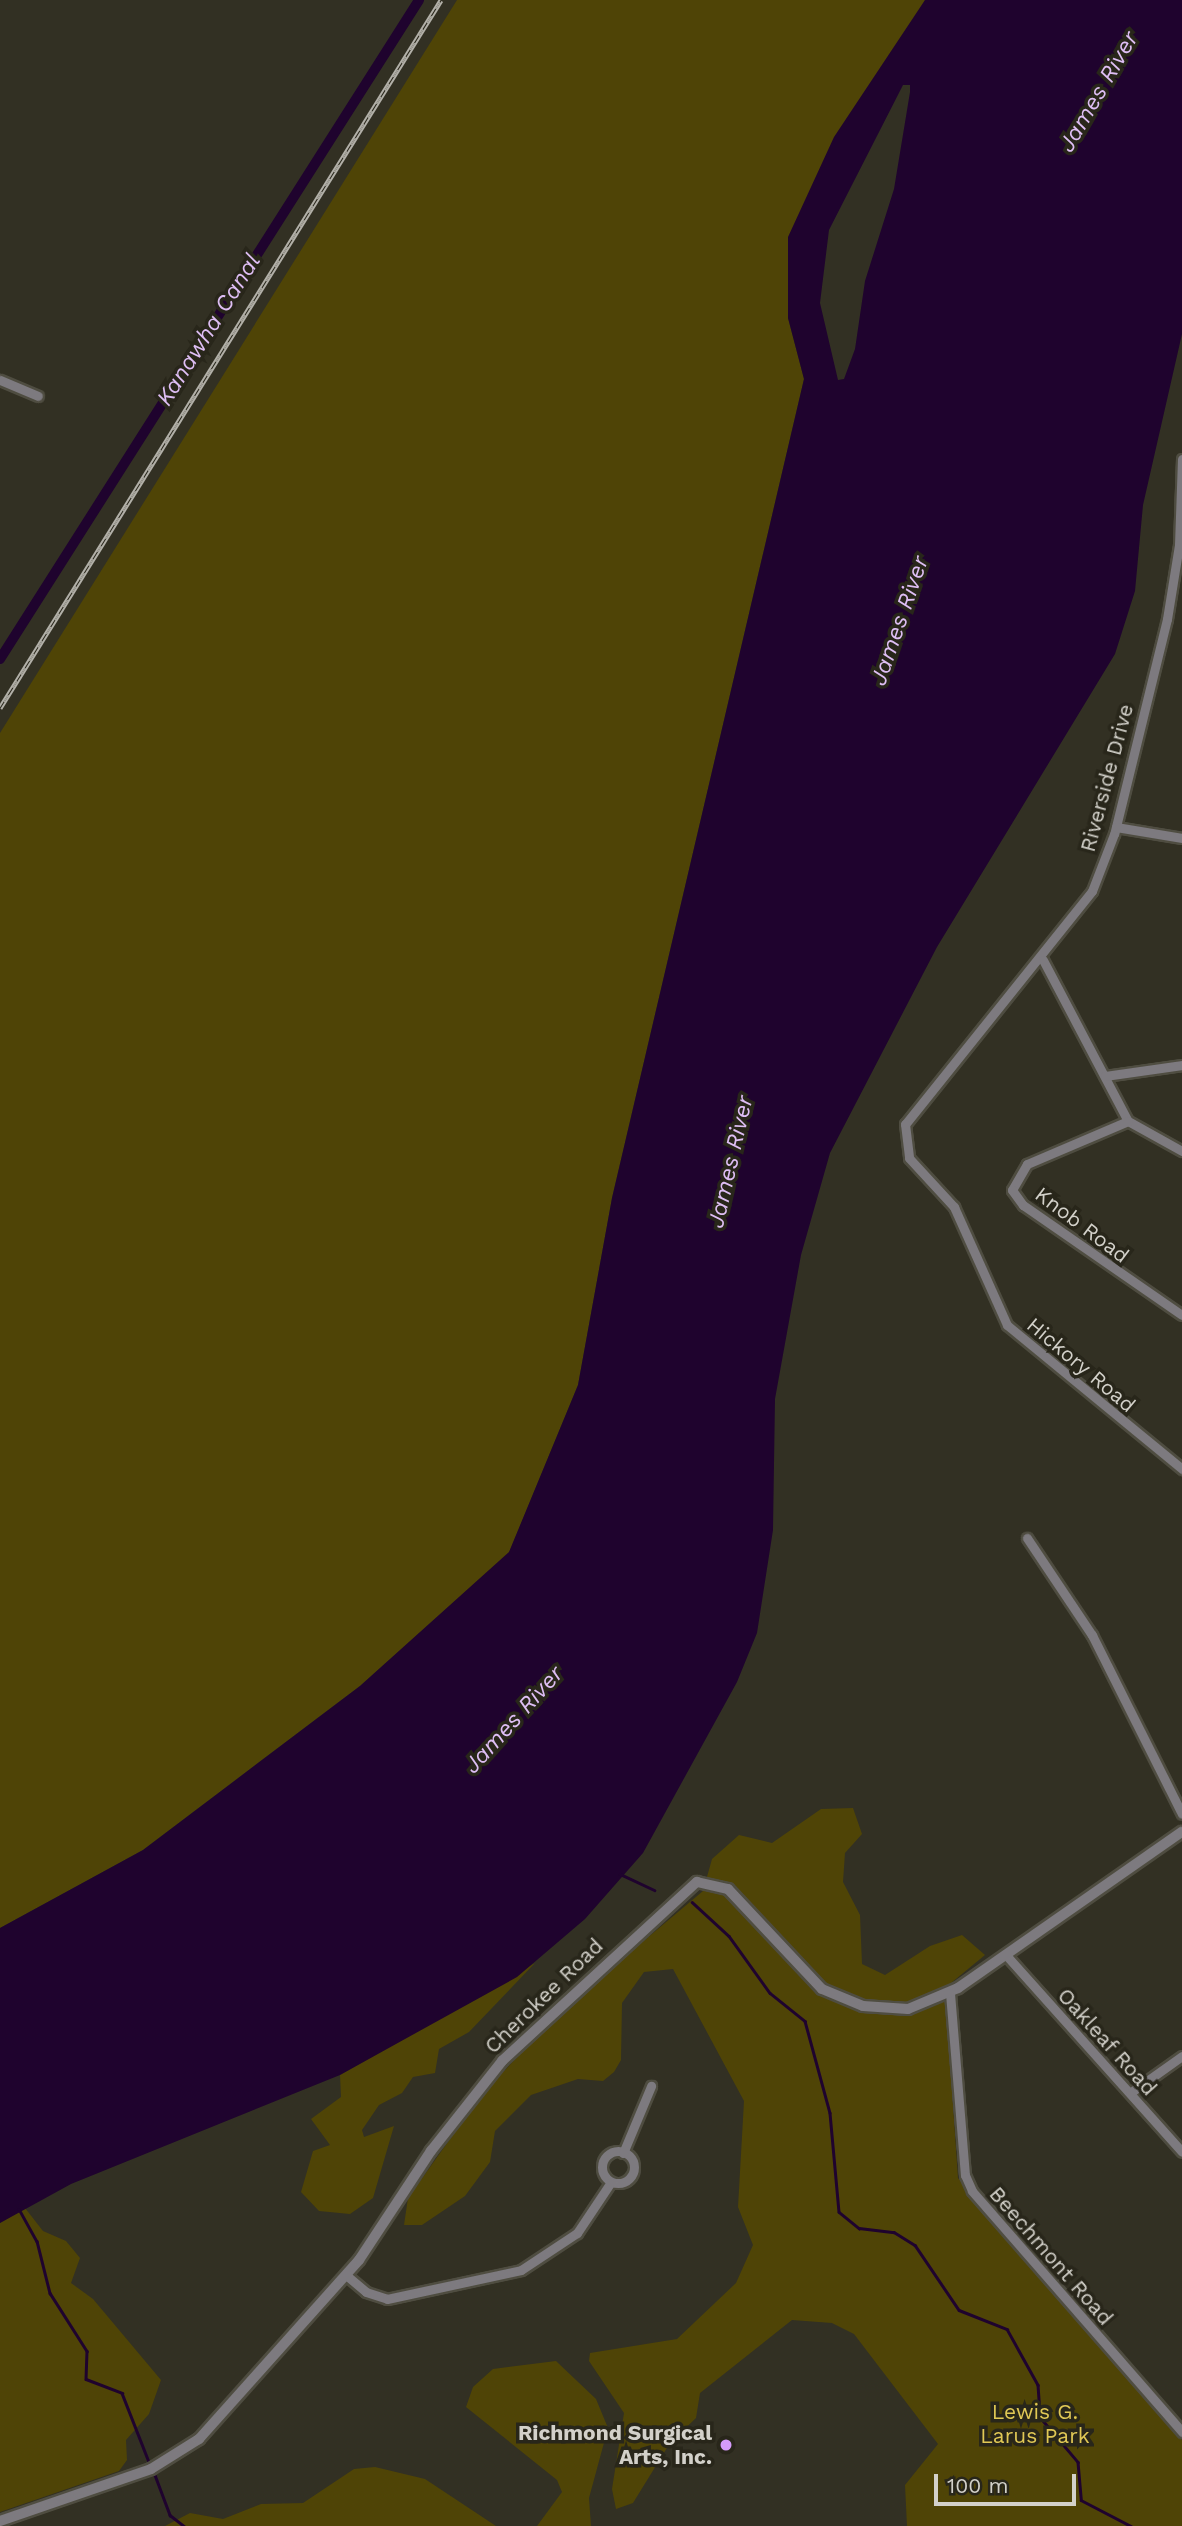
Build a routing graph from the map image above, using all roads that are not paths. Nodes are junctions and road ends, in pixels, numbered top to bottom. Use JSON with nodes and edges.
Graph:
{"nodes":[{"id":1,"x":0,"y":380,"type":"edge"},
{"id":2,"x":38,"y":396,"type":"dead end"},
{"id":3,"x":1182,"y":459,"type":"edge"},
{"id":4,"x":1115,"y":827,"type":"junction"},
{"id":5,"x":1182,"y":838,"type":"edge"},
{"id":6,"x":1043,"y":960,"type":"junction"},
{"id":7,"x":1182,"y":1065,"type":"edge"},
{"id":8,"x":1105,"y":1076,"type":"junction"},
{"id":9,"x":1128,"y":1121,"type":"junction"},
{"id":10,"x":905,"y":1124,"type":"joint"},
{"id":11,"x":1182,"y":1151,"type":"edge"},
{"id":12,"x":1182,"y":1315,"type":"edge"},
{"id":13,"x":1182,"y":1469,"type":"edge"},
{"id":14,"x":1027,"y":1538,"type":"dead end"},
{"id":15,"x":1182,"y":1814,"type":"edge"},
{"id":16,"x":1182,"y":1832,"type":"edge"},
{"id":17,"x":1006,"y":1955,"type":"junction"},
{"id":18,"x":950,"y":1993,"type":"junction"},
{"id":19,"x":1182,"y":2056,"type":"edge"},
{"id":20,"x":651,"y":2086,"type":"dead end"},
{"id":21,"x":1130,"y":2093,"type":"junction"},
{"id":22,"x":1182,"y":2152,"type":"edge"},
{"id":23,"x":623,"y":2153,"type":"junction"},
{"id":24,"x":611,"y":2182,"type":"junction"},
{"id":25,"x":345,"y":2275,"type":"junction"},
{"id":26,"x":1181,"y":2431,"type":"edge"},
{"id":27,"x":0,"y":2521,"type":"edge"}],
"edges":[{"from":1,"to":2,"type":"street"},
{"from":3,"to":4,"type":"street","name":"Riverside Drive"},
{"from":4,"to":5,"type":"street"},
{"from":4,"to":6,"type":"street","name":"Riverside Drive"},
{"from":6,"to":8,"type":"street"},
{"from":6,"to":10,"type":"street","name":"Riverside Drive"},
{"from":7,"to":8,"type":"street"},
{"from":8,"to":9,"type":"street"},
{"from":9,"to":11,"type":"street"},
{"from":9,"to":12,"type":"street","name":"Knob Road"},
{"from":10,"to":13,"type":"street","name":"Hickory Road"},
{"from":14,"to":15,"type":"street"},
{"from":16,"to":17,"type":"street","name":"Cherokee Road"},
{"from":17,"to":18,"type":"street","name":"Cherokee Road"},
{"from":17,"to":21,"type":"street","name":"Oakleaf Road"},
{"from":18,"to":25,"type":"street","name":"Cherokee Road"},
{"from":18,"to":26,"type":"street","name":"Beechmont Road"},
{"from":19,"to":21,"type":"street"},
{"from":20,"to":23,"type":"street"},
{"from":21,"to":22,"type":"street","name":"Oakleaf Road"},
{"from":23,"to":24,"type":"street"},
{"from":23,"to":24,"type":"street"},
{"from":24,"to":25,"type":"street"},
{"from":25,"to":27,"type":"street","name":"Cherokee Road"}]}
